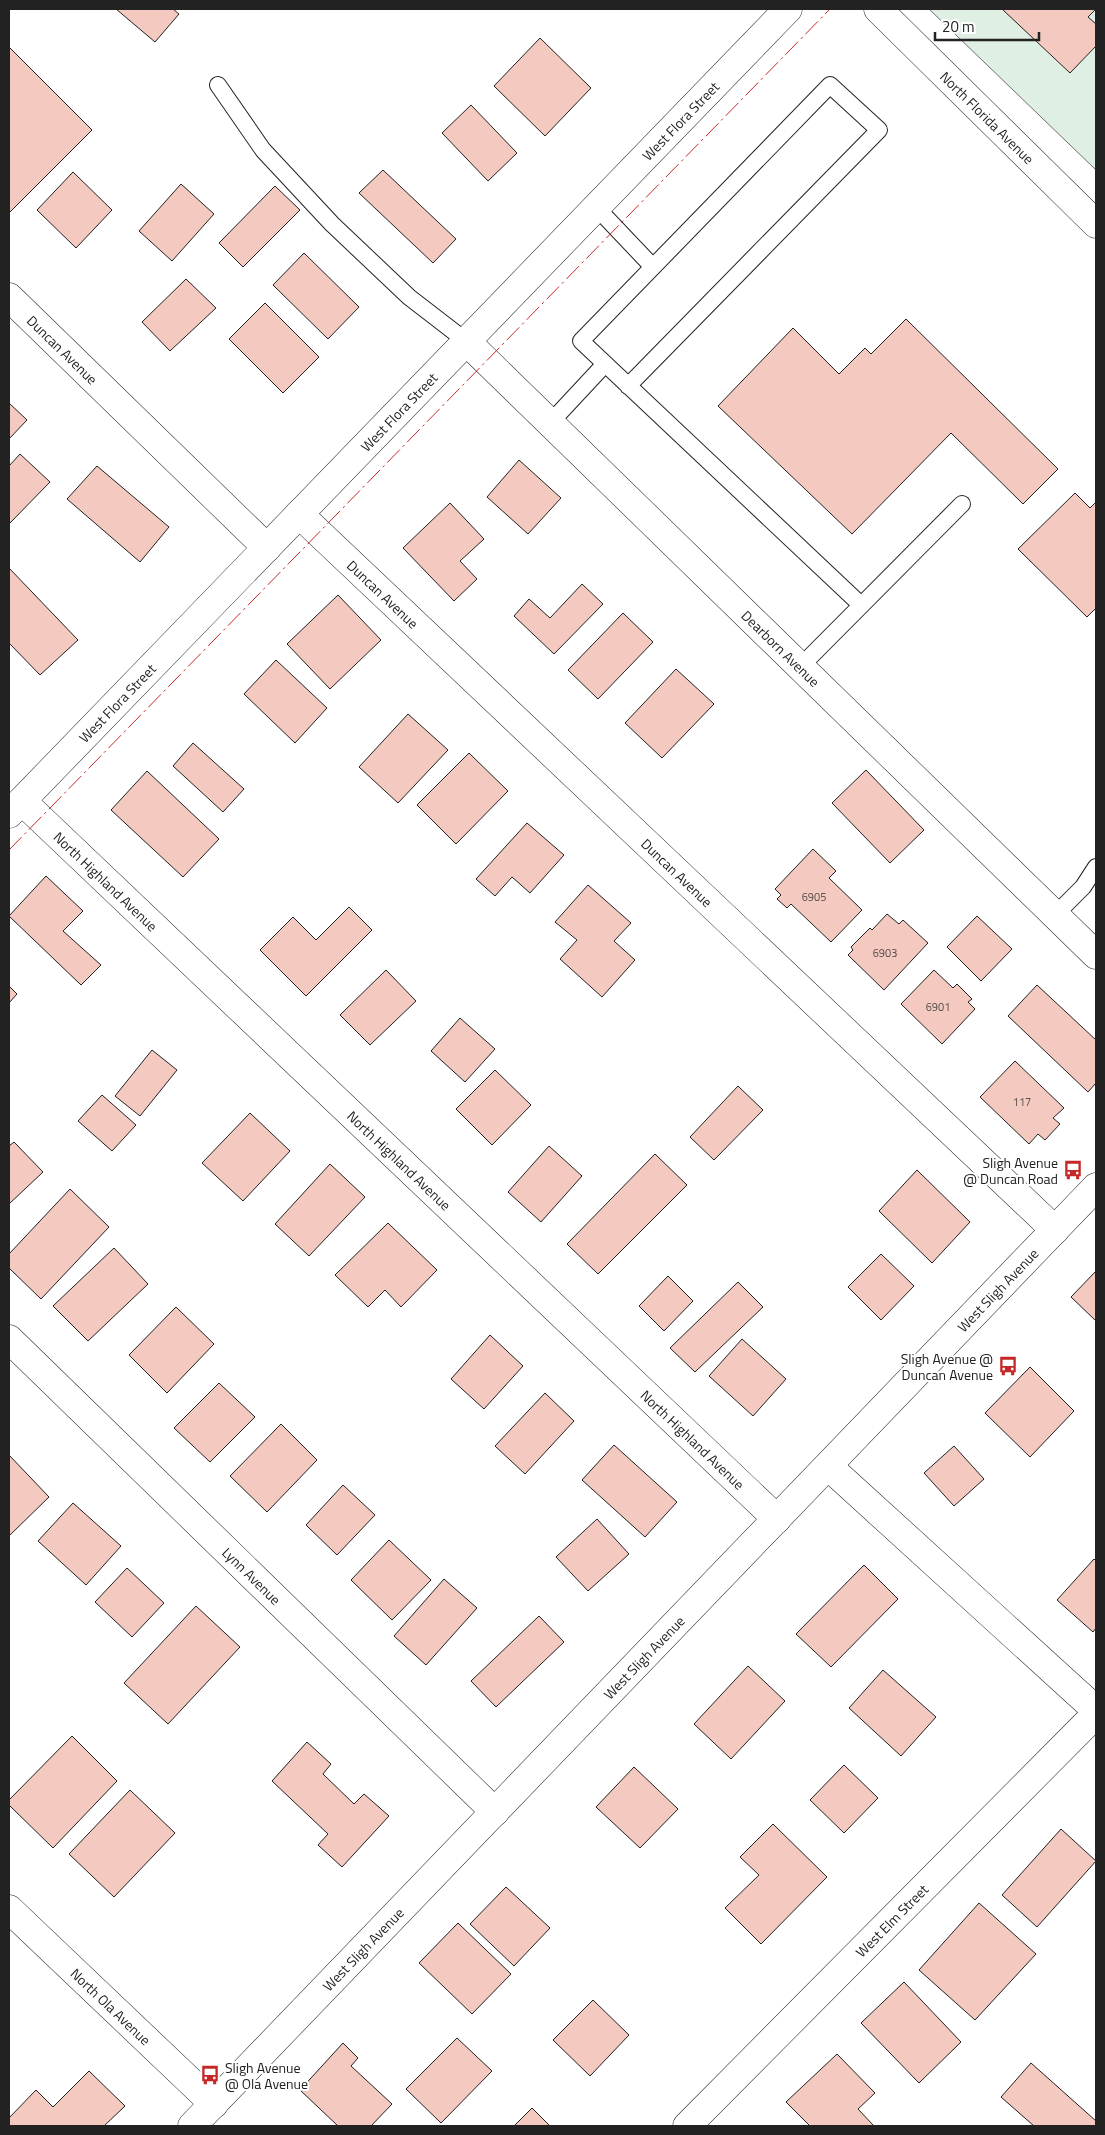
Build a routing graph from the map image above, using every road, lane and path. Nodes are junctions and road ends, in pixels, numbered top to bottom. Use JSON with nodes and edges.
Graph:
{"nodes":[{"id":1,"x":788,"y":9,"type":"edge"},
{"id":2,"x":878,"y":9,"type":"edge"},
{"id":3,"x":218,"y":85,"type":"dead end"},
{"id":4,"x":596,"y":207,"type":"junction"},
{"id":5,"x":1096,"y":224,"type":"edge"},
{"id":6,"x":652,"y":266,"type":"junction"},
{"id":7,"x":9,"y":297,"type":"edge"},
{"id":8,"x":466,"y":341,"type":"junction"},
{"id":9,"x":606,"y":364,"type":"junction"},
{"id":10,"x":628,"y":386,"type":"junction"},
{"id":11,"x":550,"y":423,"type":"junction"},
{"id":12,"x":962,"y":504,"type":"dead end"},
{"id":13,"x":299,"y":514,"type":"junction"},
{"id":14,"x":267,"y":548,"type":"junction"},
{"id":15,"x":861,"y":605,"type":"junction"},
{"id":16,"x":800,"y":667,"type":"junction"},
{"id":17,"x":15,"y":808,"type":"edge"},
{"id":18,"x":1096,"y":866,"type":"edge"},
{"id":19,"x":1055,"y":915,"type":"junction"},
{"id":20,"x":1096,"y":955,"type":"edge"},
{"id":21,"x":1096,"y":1187,"type":"edge"},
{"id":22,"x":1055,"y":1230,"type":"junction"},
{"id":23,"x":9,"y":1339,"type":"edge"},
{"id":24,"x":828,"y":1466,"type":"junction"},
{"id":25,"x":777,"y":1519,"type":"junction"},
{"id":26,"x":1096,"y":1710,"type":"edge"},
{"id":27,"x":1096,"y":1714,"type":"edge"},
{"id":28,"x":495,"y":1812,"type":"junction"},
{"id":29,"x":9,"y":1910,"type":"edge"},
{"id":30,"x":214,"y":2104,"type":"junction"},
{"id":31,"x":192,"y":2126,"type":"edge"},
{"id":32,"x":687,"y":2126,"type":"edge"}],
"edges":[{"from":1,"to":4,"type":"street","name":"West Flora Street"},
{"from":2,"to":5,"type":"street","name":"North Florida Avenue"},
{"from":3,"to":8,"type":"lane"},
{"from":4,"to":6,"type":"lane"},
{"from":4,"to":8,"type":"street","name":"West Flora Street"},
{"from":6,"to":9,"type":"lane"},
{"from":6,"to":10,"type":"lane"},
{"from":7,"to":14,"type":"street","name":"Duncan Avenue"},
{"from":8,"to":11,"type":"street","name":"Dearborn Avenue"},
{"from":8,"to":13,"type":"street","name":"West Flora Street"},
{"from":9,"to":10,"type":"lane"},
{"from":9,"to":11,"type":"lane"},
{"from":10,"to":15,"type":"lane"},
{"from":11,"to":16,"type":"street","name":"Dearborn Avenue"},
{"from":12,"to":15,"type":"lane"},
{"from":13,"to":14,"type":"street","name":"West Flora Street"},
{"from":13,"to":22,"type":"street","name":"Duncan Avenue"},
{"from":14,"to":17,"type":"street","name":"West Flora Street"},
{"from":15,"to":16,"type":"lane"},
{"from":16,"to":19,"type":"street","name":"Dearborn Avenue"},
{"from":17,"to":25,"type":"street","name":"North Highland Avenue"},
{"from":18,"to":19,"type":"lane"},
{"from":19,"to":20,"type":"street","name":"Dearborn Avenue"},
{"from":21,"to":22,"type":"street","name":"West Sligh Avenue"},
{"from":22,"to":24,"type":"street","name":"West Sligh Avenue"},
{"from":23,"to":28,"type":"street","name":"Lynn Avenue"},
{"from":24,"to":25,"type":"street","name":"West Sligh Avenue"},
{"from":24,"to":26,"type":"street"},
{"from":25,"to":28,"type":"street","name":"West Sligh Avenue"},
{"from":27,"to":32,"type":"street","name":"West Elm Street"},
{"from":28,"to":30,"type":"street","name":"West Sligh Avenue"},
{"from":29,"to":30,"type":"street","name":"North Ola Avenue"},
{"from":30,"to":31,"type":"street","name":"West Sligh Avenue"}]}
